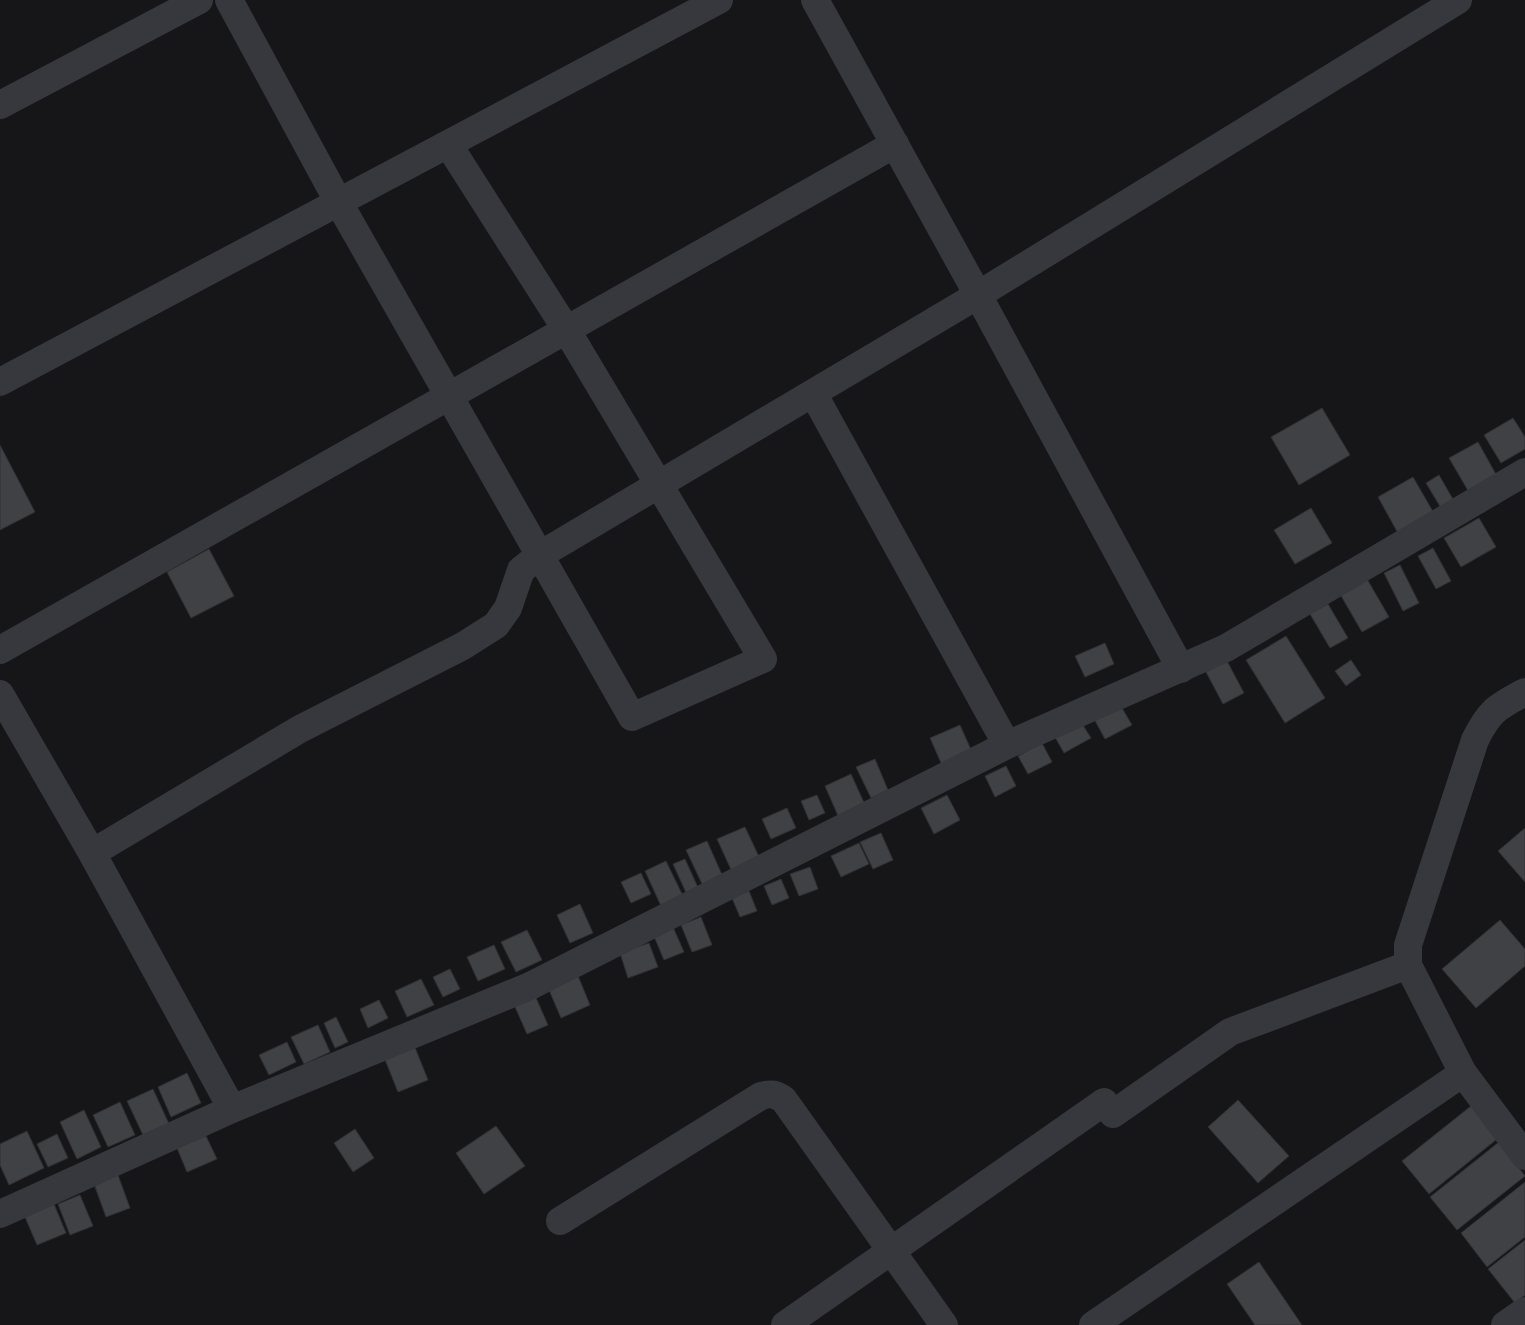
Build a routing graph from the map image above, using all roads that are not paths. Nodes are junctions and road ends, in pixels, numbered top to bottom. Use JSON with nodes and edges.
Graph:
{"nodes":[{"id":1,"x":199,"y":0,"type":"edge"},
{"id":2,"x":229,"y":0,"type":"edge"},
{"id":3,"x":719,"y":0,"type":"edge"},
{"id":4,"x":815,"y":0,"type":"edge"},
{"id":5,"x":1458,"y":0,"type":"edge"},
{"id":6,"x":0,"y":105,"type":"edge"},
{"id":7,"x":448,"y":144,"type":"junction"},
{"id":8,"x":895,"y":144,"type":"junction"},
{"id":9,"x":339,"y":203,"type":"junction"},
{"id":10,"x":978,"y":295,"type":"junction"},
{"id":11,"x":566,"y":329,"type":"junction"},
{"id":12,"x":0,"y":382,"type":"edge"},
{"id":13,"x":813,"y":393,"type":"junction"},
{"id":14,"x":449,"y":395,"type":"junction"},
{"id":15,"x":1525,"y":472,"type":"edge"},
{"id":16,"x":659,"y":484,"type":"junction"},
{"id":17,"x":540,"y":555,"type":"junction"},
{"id":18,"x":0,"y":650,"type":"edge"},
{"id":19,"x":1181,"y":669,"type":"junction"},
{"id":20,"x":1525,"y":692,"type":"edge"},
{"id":21,"x":0,"y":694,"type":"edge"},
{"id":22,"x":1007,"y":745,"type":"junction"},
{"id":23,"x":92,"y":853,"type":"junction"},
{"id":24,"x":1408,"y":965,"type":"junction"},
{"id":25,"x":1463,"y":1073,"type":"junction"},
{"id":26,"x":232,"y":1109,"type":"junction"},
{"id":27,"x":1525,"y":1156,"type":"edge"},
{"id":28,"x":0,"y":1214,"type":"edge"},
{"id":29,"x":560,"y":1221,"type":"dead end"},
{"id":30,"x":892,"y":1251,"type":"junction"},
{"id":31,"x":1525,"y":1311,"type":"edge"},
{"id":32,"x":785,"y":1325,"type":"edge"},
{"id":33,"x":944,"y":1325,"type":"edge"},
{"id":34,"x":1093,"y":1325,"type":"edge"},
{"id":35,"x":1505,"y":1325,"type":"edge"}],
"edges":[{"from":1,"to":6,"type":"street"},
{"from":2,"to":9,"type":"street"},
{"from":3,"to":7,"type":"street"},
{"from":4,"to":8,"type":"street"},
{"from":5,"to":10,"type":"street"},
{"from":7,"to":9,"type":"street"},
{"from":7,"to":11,"type":"street"},
{"from":8,"to":10,"type":"street"},
{"from":8,"to":11,"type":"street"},
{"from":9,"to":12,"type":"street"},
{"from":9,"to":14,"type":"street"},
{"from":10,"to":13,"type":"street"},
{"from":10,"to":19,"type":"street"},
{"from":11,"to":14,"type":"street"},
{"from":11,"to":16,"type":"street"},
{"from":13,"to":16,"type":"street"},
{"from":13,"to":22,"type":"street"},
{"from":14,"to":17,"type":"street"},
{"from":14,"to":18,"type":"street"},
{"from":15,"to":19,"type":"street"},
{"from":16,"to":17,"type":"street"},
{"from":16,"to":17,"type":"street"},
{"from":17,"to":23,"type":"street"},
{"from":19,"to":22,"type":"street"},
{"from":20,"to":24,"type":"street"},
{"from":21,"to":23,"type":"street"},
{"from":22,"to":26,"type":"street"},
{"from":23,"to":26,"type":"street"},
{"from":24,"to":25,"type":"street"},
{"from":24,"to":30,"type":"street"},
{"from":25,"to":27,"type":"street"},
{"from":25,"to":34,"type":"street"},
{"from":26,"to":28,"type":"street"},
{"from":29,"to":30,"type":"street"},
{"from":30,"to":32,"type":"street"},
{"from":30,"to":33,"type":"street"},
{"from":31,"to":35,"type":"street"}]}
